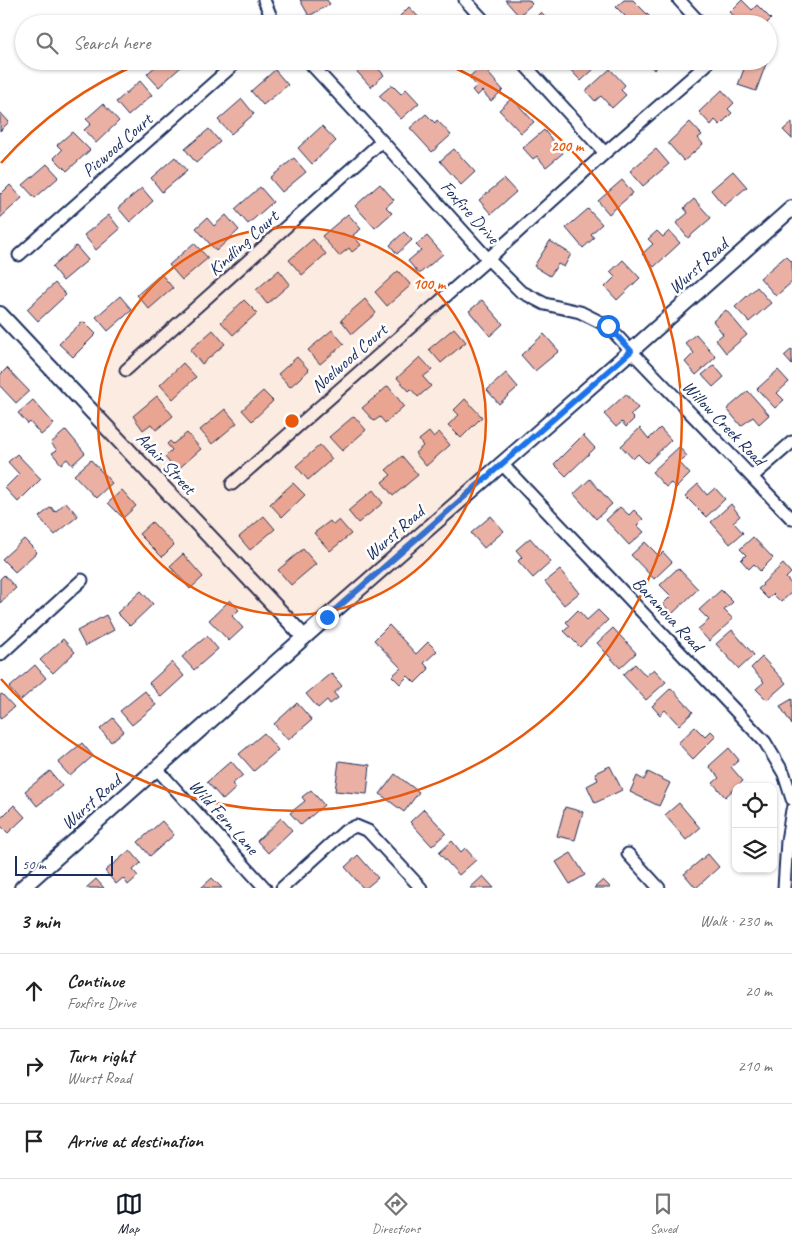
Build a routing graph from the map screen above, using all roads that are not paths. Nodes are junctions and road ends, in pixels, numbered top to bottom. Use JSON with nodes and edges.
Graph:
{"nodes":[{"id":1,"x":264,"y":0,"type":"edge"},
{"id":2,"x":465,"y":0,"type":"edge"},
{"id":3,"x":679,"y":0,"type":"edge"},
{"id":4,"x":270,"y":15,"type":"edge"},
{"id":5,"x":479,"y":15,"type":"edge"},
{"id":6,"x":693,"y":15,"type":"edge"},
{"id":7,"x":228,"y":70,"type":"edge"},
{"id":8,"x":316,"y":70,"type":"edge"},
{"id":9,"x":529,"y":70,"type":"edge"},
{"id":10,"x":698,"y":70,"type":"edge"},
{"id":11,"x":382,"y":141,"type":"junction"},
{"id":12,"x":605,"y":153,"type":"junction"},
{"id":13,"x":792,"y":208,"type":"edge"},
{"id":14,"x":19,"y":255,"type":"dead end"},
{"id":15,"x":488,"y":259,"type":"junction"},
{"id":16,"x":0,"y":314,"type":"edge"},
{"id":17,"x":631,"y":351,"type":"junction"},
{"id":18,"x":126,"y":370,"type":"dead end"},
{"id":19,"x":792,"y":442,"type":"edge"},
{"id":20,"x":502,"y":463,"type":"junction"},
{"id":21,"x":752,"y":477,"type":"junction"},
{"id":22,"x":232,"y":484,"type":"dead end"},
{"id":23,"x":792,"y":519,"type":"edge"},
{"id":24,"x":82,"y":580,"type":"dead end"},
{"id":25,"x":304,"y":637,"type":"junction"},
{"id":26,"x":0,"y":656,"type":"edge"},
{"id":27,"x":158,"y":769,"type":"junction"},
{"id":28,"x":792,"y":799,"type":"edge"},
{"id":29,"x":792,"y":810,"type":"edge"},
{"id":30,"x":628,"y":854,"type":"dead end"},
{"id":31,"x":22,"y":888,"type":"edge"},
{"id":32,"x":265,"y":888,"type":"edge"},
{"id":33,"x":282,"y":888,"type":"edge"},
{"id":34,"x":421,"y":888,"type":"edge"},
{"id":35,"x":660,"y":888,"type":"edge"},
{"id":36,"x":784,"y":888,"type":"edge"}],
"edges":[{"from":1,"to":4,"type":"street"},
{"from":2,"to":5,"type":"street"},
{"from":3,"to":6,"type":"street"},
{"from":7,"to":14,"type":"street","name":"Picwood Court"},
{"from":8,"to":11,"type":"street","name":"Foxfire Drive"},
{"from":9,"to":12,"type":"street"},
{"from":10,"to":12,"type":"street","name":"Noelwood Court"},
{"from":11,"to":15,"type":"street","name":"Foxfire Drive"},
{"from":11,"to":18,"type":"street","name":"Kindling Court"},
{"from":12,"to":15,"type":"street","name":"Noelwood Court"},
{"from":13,"to":17,"type":"street","name":"Wurst Road"},
{"from":15,"to":17,"type":"street","name":"Foxfire Drive"},
{"from":15,"to":22,"type":"street","name":"Noelwood Court"},
{"from":16,"to":25,"type":"street","name":"Adair Street"},
{"from":17,"to":20,"type":"street","name":"Wurst Road"},
{"from":17,"to":21,"type":"street","name":"Willow Creek Road"},
{"from":19,"to":21,"type":"street"},
{"from":20,"to":25,"type":"street","name":"Wurst Road"},
{"from":20,"to":28,"type":"street","name":"Baranova Road"},
{"from":21,"to":23,"type":"street","name":"Willow Creek Road"},
{"from":24,"to":26,"type":"street"},
{"from":25,"to":27,"type":"street","name":"Wurst Road"},
{"from":27,"to":31,"type":"street","name":"Wurst Road"},
{"from":27,"to":32,"type":"street","name":"Wild Fern Lane"},
{"from":29,"to":36,"type":"street"},
{"from":30,"to":35,"type":"street"},
{"from":33,"to":34,"type":"street"}]}
